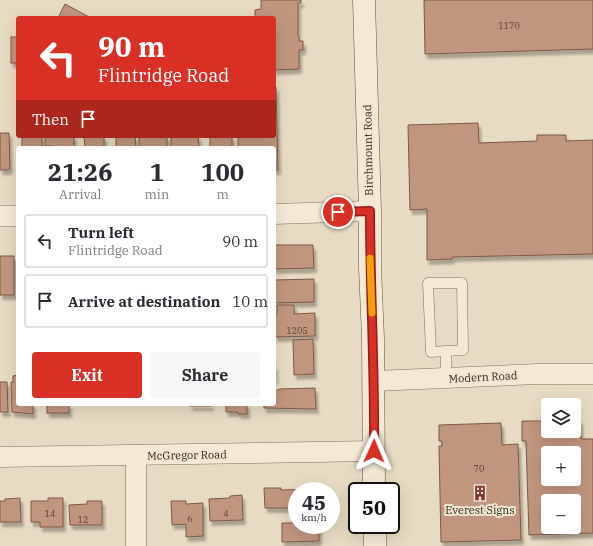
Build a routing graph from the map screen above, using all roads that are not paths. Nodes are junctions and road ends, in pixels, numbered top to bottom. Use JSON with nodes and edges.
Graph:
{"nodes":[{"id":1,"x":364,"y":0,"type":"edge"},
{"id":2,"x":370,"y":211,"type":"junction"},
{"id":3,"x":276,"y":214,"type":"edge"},
{"id":4,"x":0,"y":216,"type":"edge"},
{"id":5,"x":16,"y":216,"type":"edge"},
{"id":6,"x":446,"y":351,"type":"junction"},
{"id":7,"x":593,"y":374,"type":"edge"},
{"id":8,"x":446,"y":379,"type":"junction"},
{"id":9,"x":374,"y":381,"type":"junction"},
{"id":10,"x":374,"y":451,"type":"junction"},
{"id":11,"x":136,"y":456,"type":"junction"},
{"id":12,"x":0,"y":457,"type":"edge"},
{"id":13,"x":374,"y":482,"type":"edge"},
{"id":14,"x":375,"y":534,"type":"edge"},
{"id":15,"x":136,"y":546,"type":"edge"},
{"id":16,"x":375,"y":546,"type":"edge"}],
"edges":[{"from":1,"to":2,"type":"main road","name":"Birchmount Road"},
{"from":2,"to":3,"type":"street"},
{"from":2,"to":9,"type":"main road","name":"Birchmount Road"},
{"from":4,"to":5,"type":"street"},
{"from":6,"to":6,"type":"lane"},
{"from":6,"to":8,"type":"lane"},
{"from":7,"to":8,"type":"street","name":"Modern Road"},
{"from":8,"to":9,"type":"street","name":"Modern Road"},
{"from":9,"to":10,"type":"main road","name":"Birchmount Road"},
{"from":10,"to":11,"type":"street","name":"McGregor Road"},
{"from":10,"to":13,"type":"main road","name":"Birchmount Road"},
{"from":11,"to":12,"type":"street","name":"McGregor Road"},
{"from":11,"to":15,"type":"street"},
{"from":14,"to":16,"type":"main road"}]}
